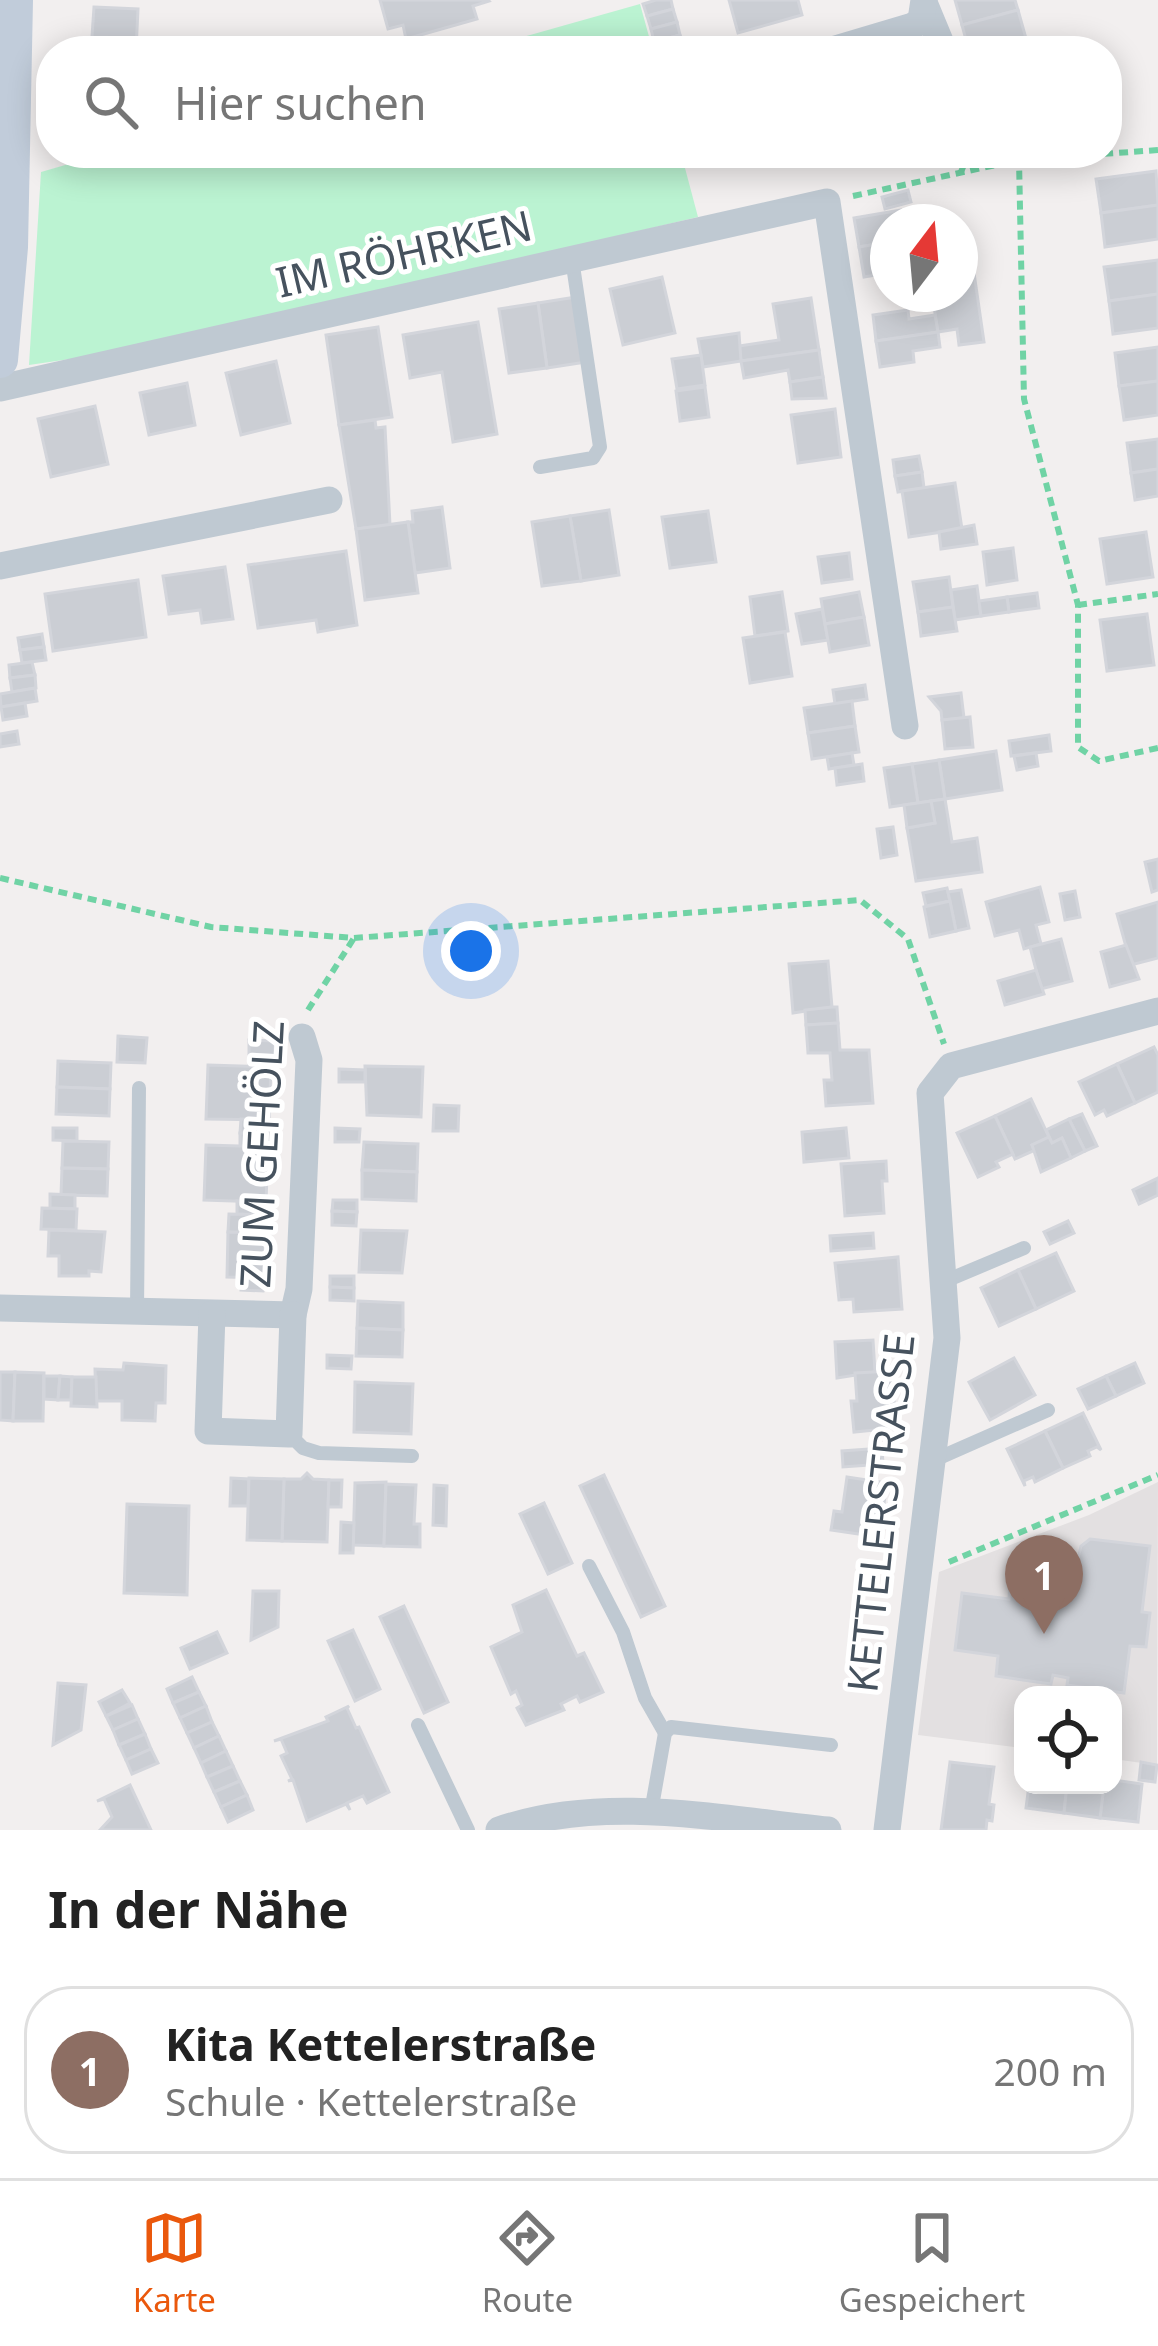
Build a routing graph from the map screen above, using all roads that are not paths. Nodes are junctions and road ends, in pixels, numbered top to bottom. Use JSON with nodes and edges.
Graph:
{"nodes":[{"id":1,"x":925,"y":3,"type":"edge"},
{"id":2,"x":10,"y":17,"type":"edge"},
{"id":3,"x":879,"y":36,"type":"edge"},
{"id":4,"x":938,"y":36,"type":"edge"},
{"id":5,"x":572,"y":259,"type":"junction"},
{"id":6,"x":0,"y":360,"type":"edge"},
{"id":7,"x":0,"y":388,"type":"edge"},
{"id":8,"x":540,"y":467,"type":"dead end"},
{"id":9,"x":329,"y":500,"type":"dead end"},
{"id":10,"x":0,"y":566,"type":"edge"},
{"id":11,"x":905,"y":726,"type":"dead end"},
{"id":12,"x":1158,"y":1011,"type":"edge"},
{"id":13,"x":302,"y":1037,"type":"road end"},
{"id":14,"x":139,"y":1088,"type":"dead end"},
{"id":15,"x":1024,"y":1248,"type":"dead end"},
{"id":16,"x":943,"y":1282,"type":"junction"},
{"id":17,"x":0,"y":1308,"type":"edge"},
{"id":18,"x":137,"y":1312,"type":"junction"},
{"id":19,"x":212,"y":1314,"type":"junction"},
{"id":20,"x":293,"y":1315,"type":"junction"},
{"id":21,"x":1048,"y":1410,"type":"dead end"},
{"id":22,"x":290,"y":1434,"type":"junction"},
{"id":23,"x":412,"y":1456,"type":"dead end"},
{"id":24,"x":932,"y":1461,"type":"junction"},
{"id":25,"x":590,"y":1566,"type":"dead end"},
{"id":26,"x":418,"y":1725,"type":"dead end"},
{"id":27,"x":665,"y":1733,"type":"junction"},
{"id":28,"x":831,"y":1745,"type":"dead end"},
{"id":29,"x":651,"y":1812,"type":"junction"},
{"id":30,"x":468,"y":1830,"type":"edge"},
{"id":31,"x":499,"y":1830,"type":"edge"},
{"id":32,"x":828,"y":1830,"type":"edge"},
{"id":33,"x":886,"y":1830,"type":"edge"}],
"edges":[{"from":1,"to":3,"type":"street"},
{"from":1,"to":4,"type":"street"},
{"from":2,"to":6,"type":"street"},
{"from":5,"to":7,"type":"street","name":"IM RÖHRKEN"},
{"from":5,"to":8,"type":"lane"},
{"from":5,"to":11,"type":"street","name":"IM RÖHRKEN"},
{"from":9,"to":10,"type":"street"},
{"from":12,"to":16,"type":"street","name":"KETTELERSTRASSE"},
{"from":13,"to":20,"type":"street","name":"ZUM GEHÖLZ"},
{"from":14,"to":18,"type":"lane"},
{"from":15,"to":16,"type":"lane"},
{"from":16,"to":24,"type":"street","name":"KETTELERSTRASSE"},
{"from":17,"to":18,"type":"street","name":"ZUM GEHÖLZ"},
{"from":18,"to":19,"type":"street","name":"ZUM GEHÖLZ"},
{"from":19,"to":20,"type":"street","name":"ZUM GEHÖLZ"},
{"from":19,"to":22,"type":"street","name":"ZUM GEHÖLZ"},
{"from":20,"to":22,"type":"street","name":"ZUM GEHÖLZ"},
{"from":21,"to":24,"type":"lane"},
{"from":22,"to":23,"type":"lane"},
{"from":24,"to":33,"type":"street","name":"KETTELERSTRASSE"},
{"from":25,"to":27,"type":"lane"},
{"from":26,"to":30,"type":"lane"},
{"from":27,"to":28,"type":"lane"},
{"from":27,"to":29,"type":"lane"},
{"from":29,"to":31,"type":"street"},
{"from":29,"to":32,"type":"street"}]}
